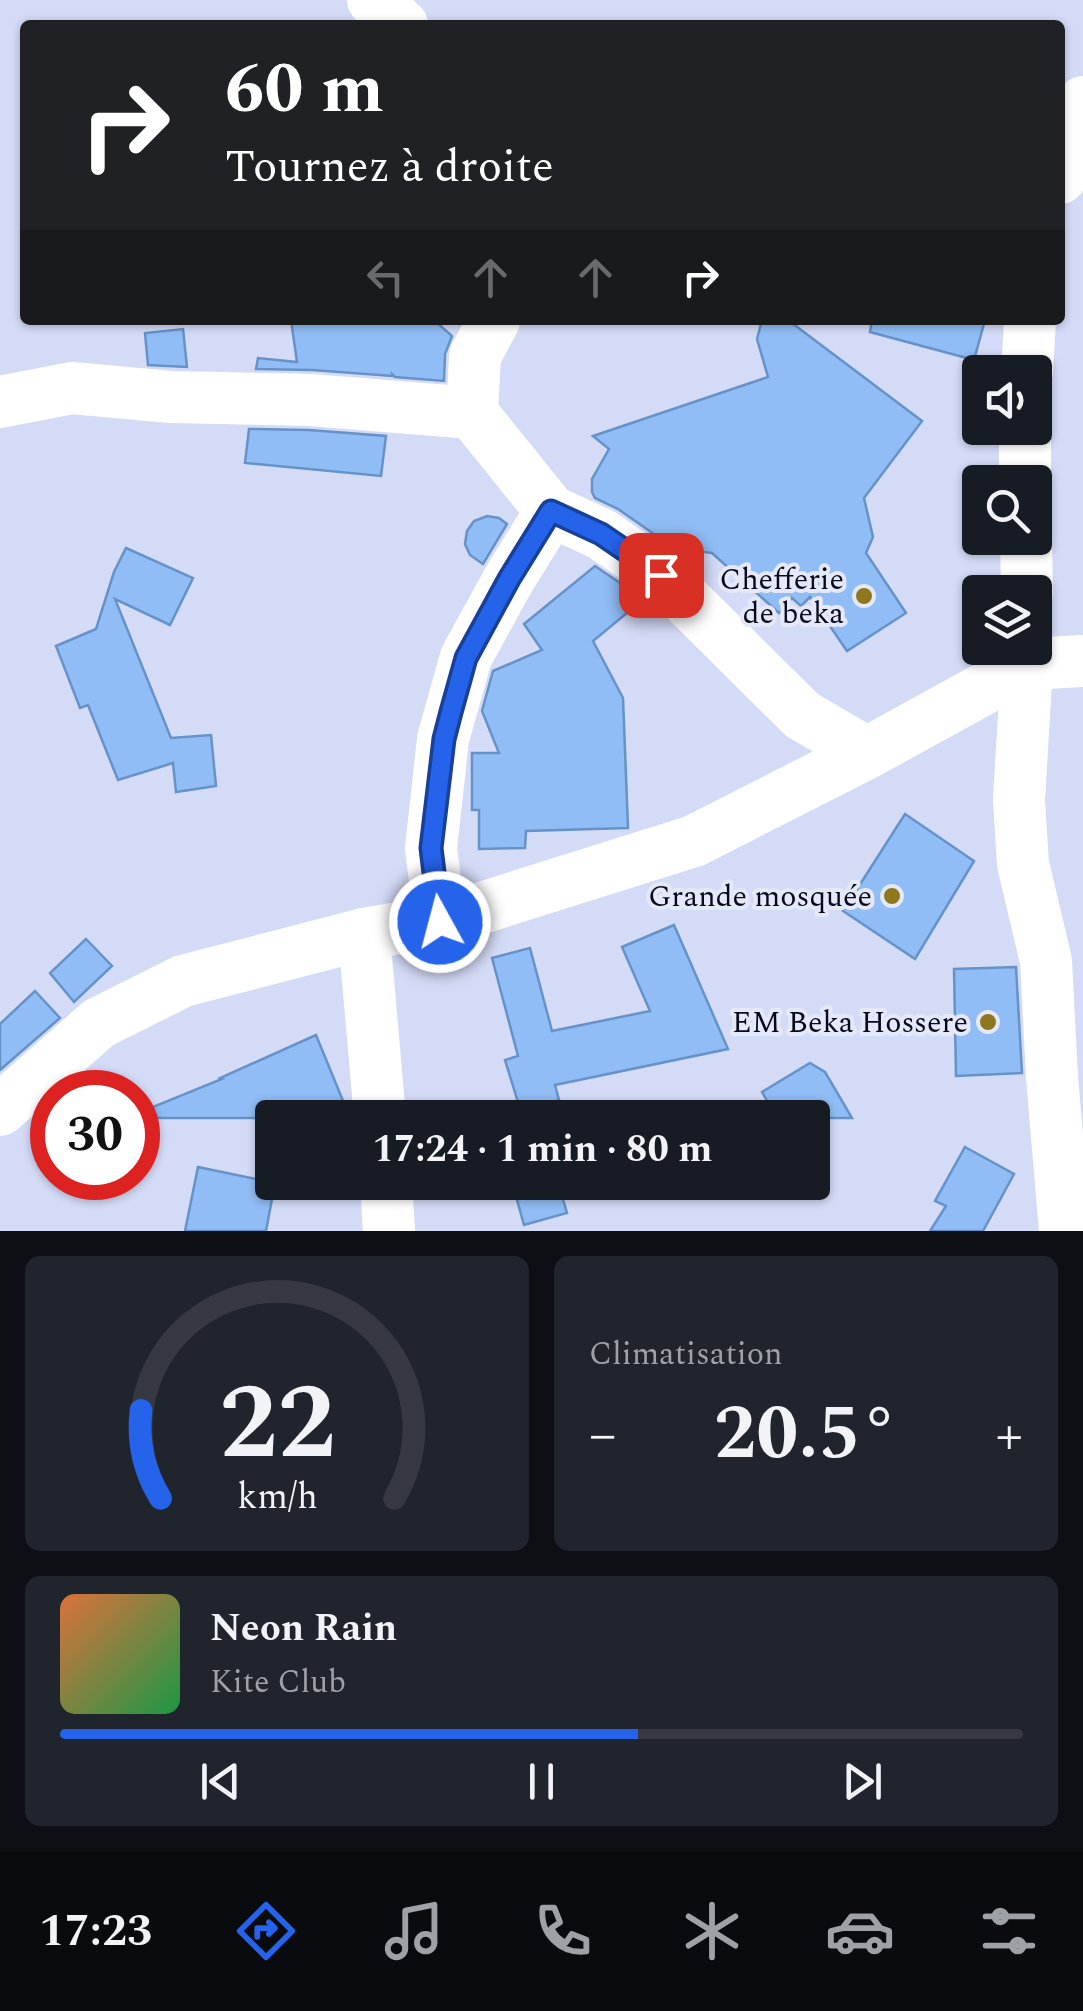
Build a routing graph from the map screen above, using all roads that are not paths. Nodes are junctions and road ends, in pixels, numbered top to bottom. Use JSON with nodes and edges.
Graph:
{"nodes":[{"id":1,"x":373,"y":0,"type":"edge"},
{"id":2,"x":396,"y":20,"type":"edge"},
{"id":3,"x":1083,"y":102,"type":"edge"},
{"id":4,"x":1065,"y":161,"type":"edge"},
{"id":5,"x":491,"y":325,"type":"edge"},
{"id":6,"x":1030,"y":325,"type":"edge"},
{"id":7,"x":1029,"y":355,"type":"edge"},
{"id":8,"x":0,"y":402,"type":"edge"},
{"id":9,"x":472,"y":413,"type":"junction"},
{"id":10,"x":551,"y":511,"type":"junction"},
{"id":11,"x":1052,"y":658,"type":"edge"},
{"id":12,"x":1083,"y":661,"type":"edge"},
{"id":13,"x":1013,"y":665,"type":"edge"},
{"id":14,"x":1028,"y":665,"type":"edge"},
{"id":15,"x":867,"y":753,"type":"junction"},
{"id":16,"x":440,"y":922,"type":"junction"},
{"id":17,"x":364,"y":934,"type":"junction"},
{"id":18,"x":378,"y":1100,"type":"edge"},
{"id":19,"x":0,"y":1110,"type":"edge"},
{"id":20,"x":387,"y":1200,"type":"edge"},
{"id":21,"x":389,"y":1231,"type":"edge"},
{"id":22,"x":1065,"y":1231,"type":"edge"}],
"edges":[{"from":1,"to":2,"type":"street"},
{"from":3,"to":4,"type":"street"},
{"from":5,"to":9,"type":"street"},
{"from":6,"to":7,"type":"street"},
{"from":8,"to":9,"type":"street"},
{"from":9,"to":10,"type":"street"},
{"from":10,"to":15,"type":"street"},
{"from":10,"to":16,"type":"street"},
{"from":11,"to":12,"type":"street"},
{"from":13,"to":15,"type":"street"},
{"from":14,"to":22,"type":"street"},
{"from":15,"to":16,"type":"street"},
{"from":16,"to":17,"type":"street"},
{"from":17,"to":18,"type":"street"},
{"from":17,"to":19,"type":"street"},
{"from":20,"to":21,"type":"street"}]}
